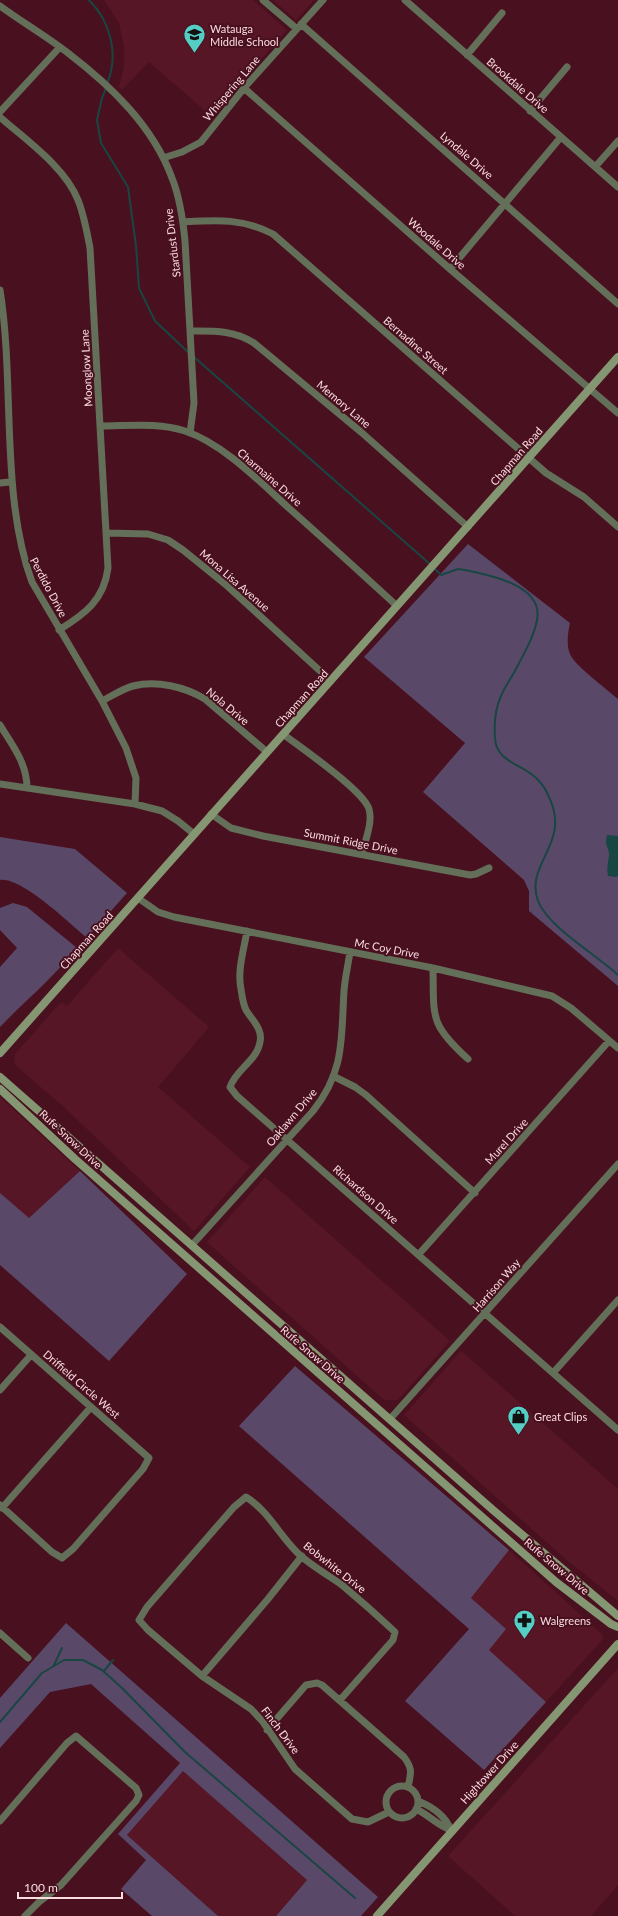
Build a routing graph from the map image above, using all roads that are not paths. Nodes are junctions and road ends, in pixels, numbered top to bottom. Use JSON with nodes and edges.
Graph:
{"nodes":[{"id":1,"x":263,"y":0,"type":"edge"},
{"id":2,"x":323,"y":0,"type":"edge"},
{"id":3,"x":404,"y":0,"type":"edge"},
{"id":4,"x":0,"y":6,"type":"edge"},
{"id":5,"x":502,"y":13,"type":"dead end"},
{"id":6,"x":299,"y":27,"type":"junction"},
{"id":7,"x":60,"y":47,"type":"junction"},
{"id":8,"x":467,"y":55,"type":"junction"},
{"id":9,"x":567,"y":67,"type":"dead end"},
{"id":10,"x":244,"y":88,"type":"junction"},
{"id":11,"x":530,"y":111,"type":"junction"},
{"id":12,"x":0,"y":112,"type":"edge"},
{"id":13,"x":0,"y":117,"type":"edge"},
{"id":14,"x":561,"y":137,"type":"junction"},
{"id":15,"x":618,"y":140,"type":"edge"},
{"id":16,"x":163,"y":158,"type":"junction"},
{"id":17,"x":595,"y":167,"type":"junction"},
{"id":18,"x":618,"y":187,"type":"edge"},
{"id":19,"x":505,"y":203,"type":"junction"},
{"id":20,"x":183,"y":222,"type":"junction"},
{"id":21,"x":450,"y":269,"type":"junction"},
{"id":22,"x":0,"y":290,"type":"edge"},
{"id":23,"x":618,"y":304,"type":"edge"},
{"id":24,"x":191,"y":331,"type":"junction"},
{"id":25,"x":618,"y":357,"type":"edge"},
{"id":26,"x":590,"y":389,"type":"junction"},
{"id":27,"x":618,"y":413,"type":"edge"},
{"id":28,"x":100,"y":426,"type":"junction"},
{"id":29,"x":190,"y":433,"type":"junction"},
{"id":30,"x":529,"y":458,"type":"junction"},
{"id":31,"x":9,"y":482,"type":"junction"},
{"id":32,"x":0,"y":483,"type":"edge"},
{"id":33,"x":468,"y":527,"type":"junction"},
{"id":34,"x":618,"y":527,"type":"edge"},
{"id":35,"x":106,"y":533,"type":"junction"},
{"id":36,"x":397,"y":606,"type":"junction"},
{"id":37,"x":59,"y":630,"type":"junction"},
{"id":38,"x":331,"y":681,"type":"junction"},
{"id":39,"x":102,"y":701,"type":"junction"},
{"id":40,"x":0,"y":725,"type":"edge"},
{"id":41,"x":283,"y":734,"type":"junction"},
{"id":42,"x":267,"y":752,"type":"junction"},
{"id":43,"x":0,"y":784,"type":"edge"},
{"id":44,"x":27,"y":788,"type":"junction"},
{"id":45,"x":135,"y":804,"type":"junction"},
{"id":46,"x":211,"y":814,"type":"junction"},
{"id":47,"x":194,"y":834,"type":"junction"},
{"id":48,"x":362,"y":854,"type":"junction"},
{"id":49,"x":489,"y":868,"type":"dead end"},
{"id":50,"x":138,"y":898,"type":"junction"},
{"id":51,"x":247,"y":931,"type":"junction"},
{"id":52,"x":350,"y":952,"type":"junction"},
{"id":53,"x":433,"y":968,"type":"junction"},
{"id":54,"x":609,"y":1041,"type":"junction"},
{"id":55,"x":618,"y":1048,"type":"edge"},
{"id":56,"x":0,"y":1053,"type":"edge"},
{"id":57,"x":468,"y":1059,"type":"dead end"},
{"id":58,"x":333,"y":1076,"type":"junction"},
{"id":59,"x":0,"y":1077,"type":"edge"},
{"id":60,"x":0,"y":1089,"type":"edge"},
{"id":61,"x":287,"y":1139,"type":"junction"},
{"id":62,"x":618,"y":1164,"type":"edge"},
{"id":63,"x":475,"y":1193,"type":"junction"},
{"id":64,"x":192,"y":1245,"type":"junction"},
{"id":65,"x":419,"y":1254,"type":"junction"},
{"id":66,"x":618,"y":1300,"type":"edge"},
{"id":67,"x":486,"y":1313,"type":"junction"},
{"id":68,"x":0,"y":1327,"type":"edge"},
{"id":69,"x":31,"y":1355,"type":"junction"},
{"id":70,"x":553,"y":1373,"type":"junction"},
{"id":71,"x":0,"y":1390,"type":"edge"},
{"id":72,"x":91,"y":1407,"type":"junction"},
{"id":73,"x":390,"y":1419,"type":"junction"},
{"id":74,"x":618,"y":1430,"type":"edge"},
{"id":75,"x":1,"y":1506,"type":"edge"},
{"id":76,"x":302,"y":1556,"type":"junction"},
{"id":77,"x":616,"y":1612,"type":"edge"},
{"id":78,"x":139,"y":1620,"type":"joint"},
{"id":79,"x":618,"y":1627,"type":"edge"},
{"id":80,"x":0,"y":1633,"type":"edge"},
{"id":81,"x":618,"y":1644,"type":"edge"},
{"id":82,"x":28,"y":1658,"type":"dead end"},
{"id":83,"x":202,"y":1676,"type":"junction"},
{"id":84,"x":340,"y":1700,"type":"junction"},
{"id":85,"x":267,"y":1730,"type":"junction"},
{"id":86,"x":408,"y":1787,"type":"junction"},
{"id":87,"x":418,"y":1801,"type":"junction"},
{"id":88,"x":416,"y":1809,"type":"junction"},
{"id":89,"x":389,"y":1812,"type":"junction"},
{"id":90,"x":0,"y":1821,"type":"edge"},
{"id":91,"x":451,"y":1830,"type":"junction"},
{"id":92,"x":25,"y":1916,"type":"edge"},
{"id":93,"x":377,"y":1916,"type":"edge"}],
"edges":[{"from":1,"to":6,"type":"street","name":"Lyndale Drive"},
{"from":2,"to":6,"type":"street","name":"Whispering Lane"},
{"from":3,"to":8,"type":"street","name":"Brookdale Drive"},
{"from":4,"to":7,"type":"street","name":"Stardust Drive"},
{"from":5,"to":8,"type":"street"},
{"from":6,"to":10,"type":"street","name":"Whispering Lane"},
{"from":6,"to":19,"type":"street","name":"Lyndale Drive"},
{"from":7,"to":12,"type":"street"},
{"from":7,"to":16,"type":"street","name":"Stardust Drive"},
{"from":8,"to":11,"type":"street","name":"Brookdale Drive"},
{"from":9,"to":11,"type":"street"},
{"from":10,"to":16,"type":"street","name":"Whispering Lane"},
{"from":10,"to":21,"type":"street","name":"Woodale Drive"},
{"from":11,"to":14,"type":"street","name":"Brookdale Drive"},
{"from":13,"to":28,"type":"street","name":"Moonglow Lane"},
{"from":14,"to":17,"type":"street","name":"Brookdale Drive"},
{"from":14,"to":19,"type":"street"},
{"from":15,"to":17,"type":"street"},
{"from":16,"to":20,"type":"street","name":"Stardust Drive"},
{"from":17,"to":18,"type":"street","name":"Brookdale Drive"},
{"from":19,"to":21,"type":"street"},
{"from":19,"to":23,"type":"street","name":"Lyndale Drive"},
{"from":20,"to":24,"type":"street","name":"Stardust Drive"},
{"from":20,"to":30,"type":"street","name":"Bernadine Street"},
{"from":21,"to":26,"type":"street","name":"Woodale Drive"},
{"from":22,"to":31,"type":"street","name":"Perdido Drive"},
{"from":24,"to":29,"type":"street","name":"Stardust Drive"},
{"from":24,"to":33,"type":"street","name":"Memory Lane"},
{"from":25,"to":26,"type":"main road","name":"Chapman Road"},
{"from":26,"to":27,"type":"street","name":"Woodale Drive"},
{"from":26,"to":30,"type":"main road","name":"Chapman Road"},
{"from":28,"to":29,"type":"street","name":"Charmaine Drive"},
{"from":28,"to":35,"type":"street","name":"Moonglow Lane"},
{"from":29,"to":36,"type":"street","name":"Charmaine Drive"},
{"from":30,"to":33,"type":"main road","name":"Chapman Road"},
{"from":30,"to":34,"type":"street","name":"Bernadine Street"},
{"from":31,"to":32,"type":"street"},
{"from":31,"to":37,"type":"street","name":"Perdido Drive"},
{"from":33,"to":36,"type":"main road","name":"Chapman Road"},
{"from":35,"to":37,"type":"street","name":"Moonglow Lane"},
{"from":35,"to":38,"type":"street","name":"Mona Lisa Avenue"},
{"from":36,"to":38,"type":"main road","name":"Chapman Road"},
{"from":37,"to":39,"type":"street","name":"Perdido Drive"},
{"from":38,"to":41,"type":"main road","name":"Chapman Road"},
{"from":39,"to":42,"type":"street","name":"Nola Drive"},
{"from":39,"to":45,"type":"street","name":"Perdido Drive"},
{"from":40,"to":44,"type":"street"},
{"from":41,"to":42,"type":"main road","name":"Chapman Road"},
{"from":41,"to":48,"type":"street"},
{"from":42,"to":46,"type":"main road","name":"Chapman Road"},
{"from":43,"to":44,"type":"street"},
{"from":44,"to":45,"type":"street"},
{"from":45,"to":47,"type":"street"},
{"from":46,"to":47,"type":"main road","name":"Chapman Road"},
{"from":46,"to":48,"type":"street","name":"Summit Ridge Drive"},
{"from":47,"to":50,"type":"main road","name":"Chapman Road"},
{"from":48,"to":49,"type":"street","name":"Summit Ridge Drive"},
{"from":50,"to":51,"type":"street","name":"Mc Coy Drive"},
{"from":50,"to":56,"type":"main road","name":"Chapman Road"},
{"from":51,"to":52,"type":"street","name":"Mc Coy Drive"},
{"from":51,"to":61,"type":"street","name":"Richardson Drive"},
{"from":52,"to":53,"type":"street","name":"Mc Coy Drive"},
{"from":52,"to":58,"type":"street","name":"Oaklawn Drive"},
{"from":53,"to":54,"type":"street","name":"Mc Coy Drive"},
{"from":53,"to":57,"type":"street"},
{"from":54,"to":55,"type":"street","name":"Mc Coy Drive"},
{"from":54,"to":63,"type":"street","name":"Murel Drive"},
{"from":58,"to":61,"type":"street","name":"Oaklawn Drive"},
{"from":58,"to":63,"type":"street"},
{"from":59,"to":64,"type":"main road","name":"Rufe Snow Drive"},
{"from":60,"to":79,"type":"main road","name":"Rufe Snow Drive"},
{"from":61,"to":64,"type":"street","name":"Oaklawn Drive"},
{"from":61,"to":65,"type":"street","name":"Richardson Drive"},
{"from":62,"to":67,"type":"street","name":"Harrison Way"},
{"from":63,"to":65,"type":"street","name":"Murel Drive"},
{"from":64,"to":73,"type":"main road","name":"Rufe Snow Drive"},
{"from":65,"to":67,"type":"street","name":"Richardson Drive"},
{"from":66,"to":70,"type":"street"},
{"from":67,"to":70,"type":"street","name":"Richardson Drive"},
{"from":67,"to":73,"type":"street","name":"Harrison Way"},
{"from":68,"to":69,"type":"street","name":"Driffield Circle West"},
{"from":69,"to":71,"type":"street"},
{"from":69,"to":72,"type":"street","name":"Driffield Circle West"},
{"from":70,"to":74,"type":"street","name":"Richardson Drive"},
{"from":72,"to":75,"type":"street"},
{"from":72,"to":75,"type":"street","name":"Driffield Circle West"},
{"from":73,"to":77,"type":"main road","name":"Rufe Snow Drive"},
{"from":76,"to":78,"type":"street","name":"Bobwhite Drive"},
{"from":76,"to":83,"type":"street"},
{"from":76,"to":84,"type":"street","name":"Bobwhite Drive"},
{"from":78,"to":83,"type":"street","name":"Finch Drive"},
{"from":80,"to":82,"type":"street"},
{"from":81,"to":91,"type":"main road","name":"Hightower Drive"},
{"from":83,"to":85,"type":"street","name":"Finch Drive"},
{"from":84,"to":85,"type":"street"},
{"from":84,"to":86,"type":"street"},
{"from":85,"to":89,"type":"street","name":"Finch Drive"},
{"from":86,"to":87,"type":"street"},
{"from":86,"to":89,"type":"street"},
{"from":87,"to":88,"type":"street"},
{"from":87,"to":91,"type":"street"},
{"from":88,"to":89,"type":"street"},
{"from":88,"to":91,"type":"street"},
{"from":90,"to":92,"type":"street"},
{"from":91,"to":93,"type":"main road","name":"Hightower Drive"}]}
